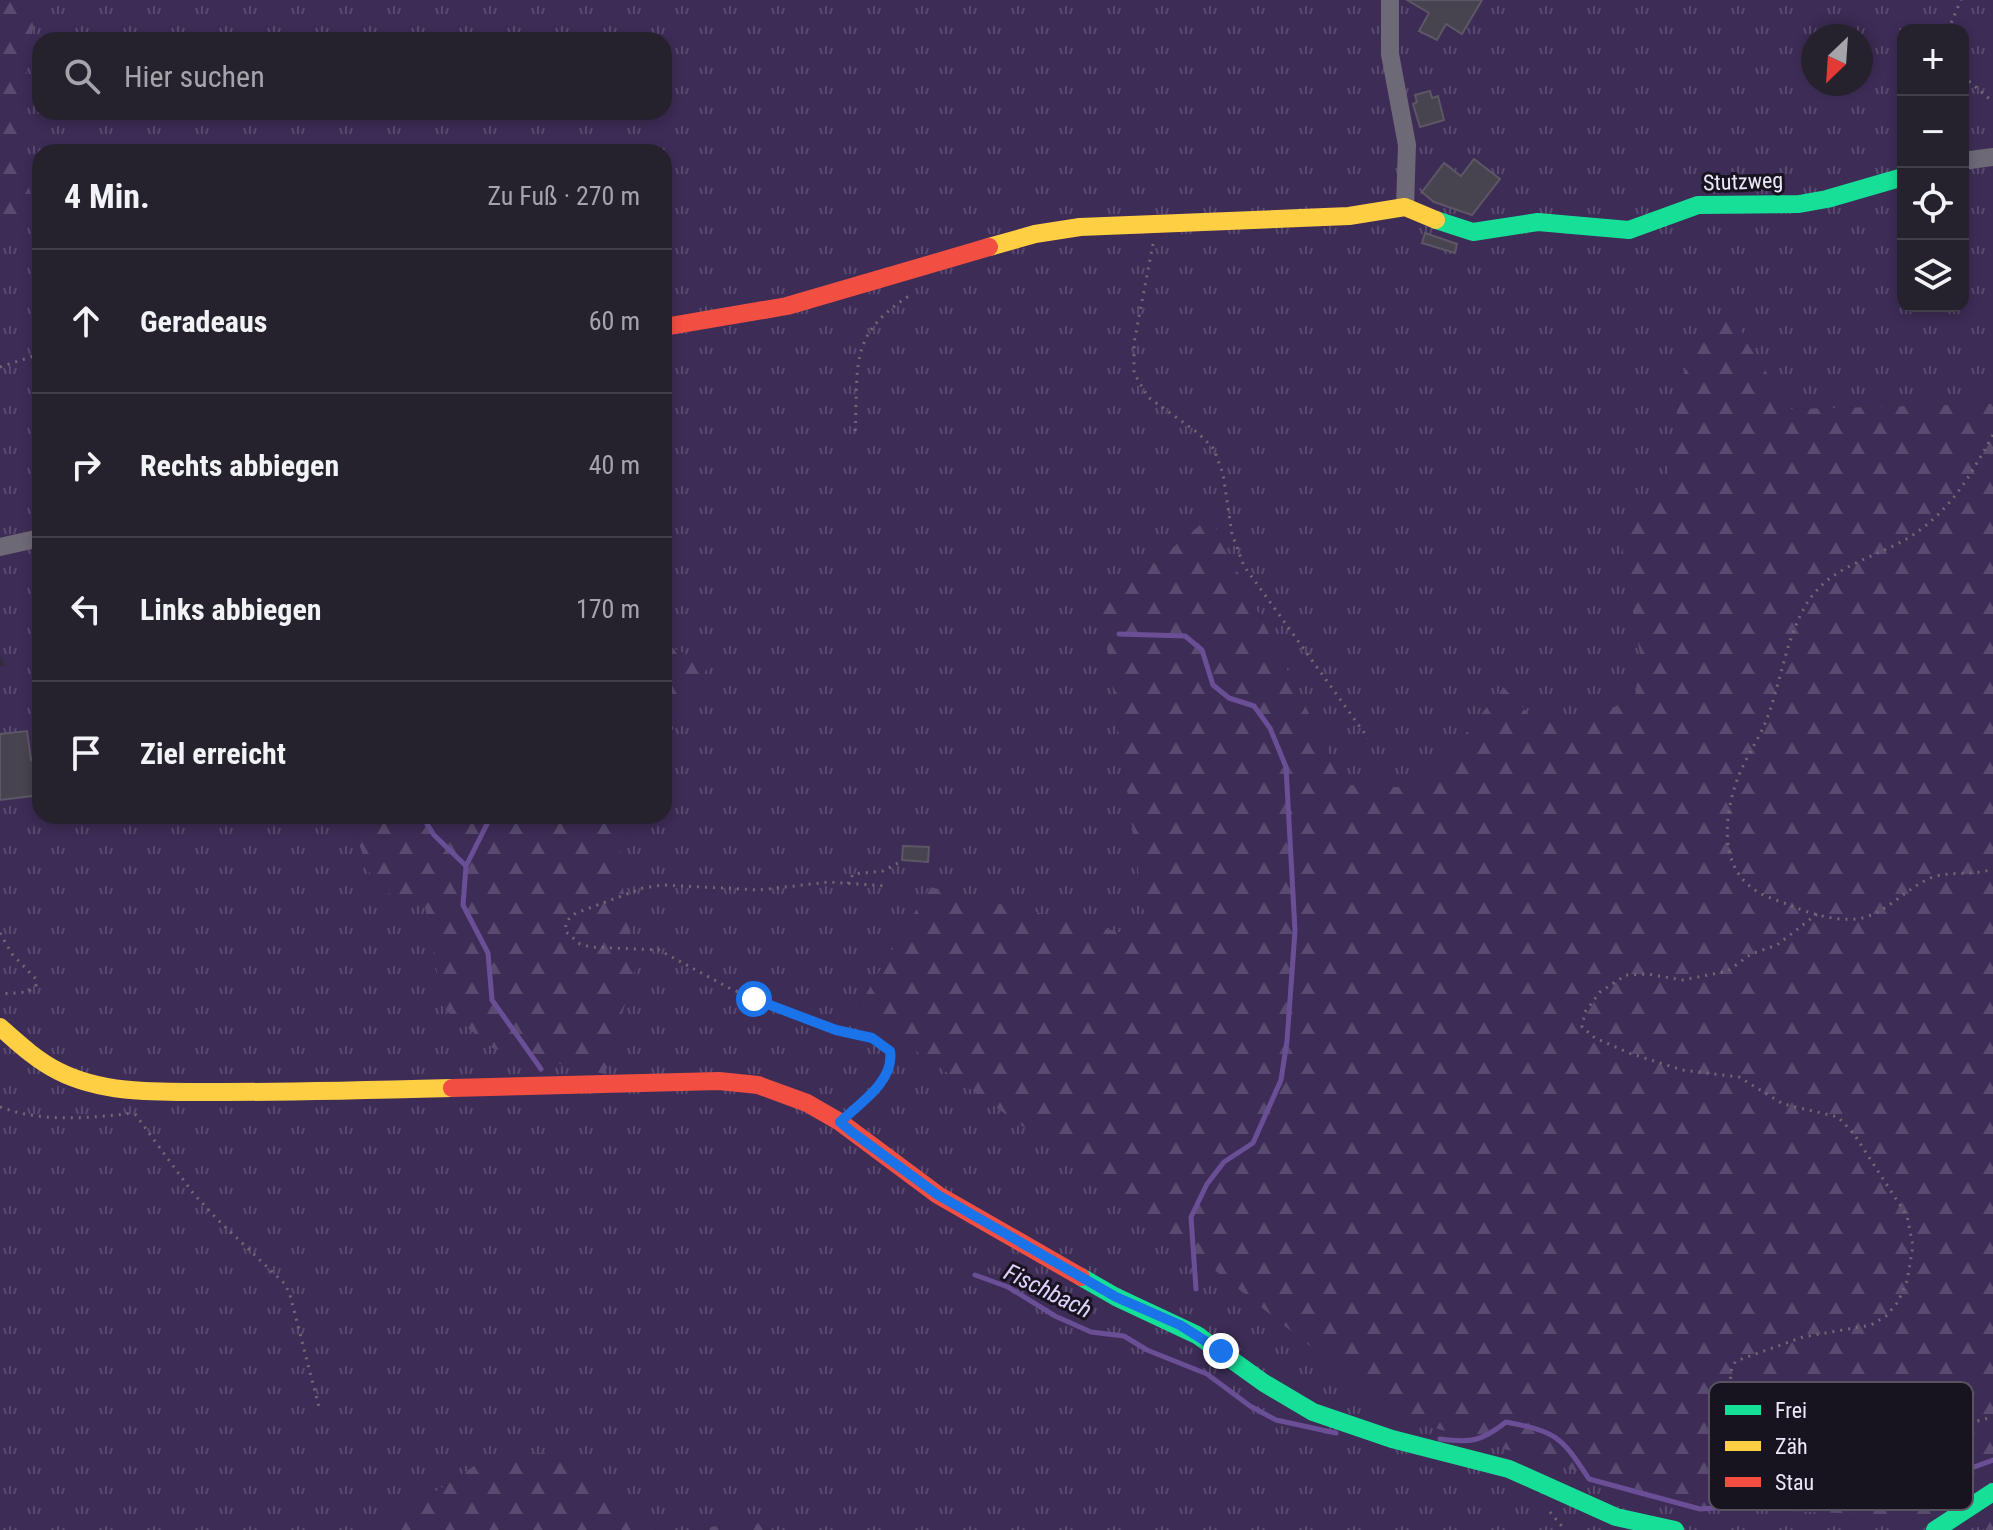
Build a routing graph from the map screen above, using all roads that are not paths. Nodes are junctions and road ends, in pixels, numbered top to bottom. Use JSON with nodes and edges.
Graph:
{"nodes":[{"id":1,"x":1390,"y":0,"type":"edge"},
{"id":2,"x":1993,"y":157,"type":"edge"},
{"id":3,"x":1969,"y":160,"type":"edge"},
{"id":4,"x":1897,"y":179,"type":"edge"},
{"id":5,"x":1405,"y":207,"type":"junction"},
{"id":6,"x":672,"y":326,"type":"edge"},
{"id":7,"x":32,"y":540,"type":"edge"},
{"id":8,"x":0,"y":547,"type":"edge"},
{"id":9,"x":0,"y":1027,"type":"edge"},
{"id":10,"x":1993,"y":1492,"type":"edge"},
{"id":11,"x":1973,"y":1505,"type":"edge"},
{"id":12,"x":1966,"y":1510,"type":"edge"},
{"id":13,"x":1675,"y":1530,"type":"edge"},
{"id":14,"x":1935,"y":1530,"type":"edge"}],
"edges":[{"from":1,"to":5,"type":"street"},
{"from":2,"to":3,"type":"street"},
{"from":4,"to":5,"type":"street","name":"Stutzweg"},
{"from":5,"to":6,"type":"street"},
{"from":7,"to":8,"type":"street"},
{"from":9,"to":13,"type":"street"},
{"from":10,"to":11,"type":"street"},
{"from":12,"to":14,"type":"street"}]}
